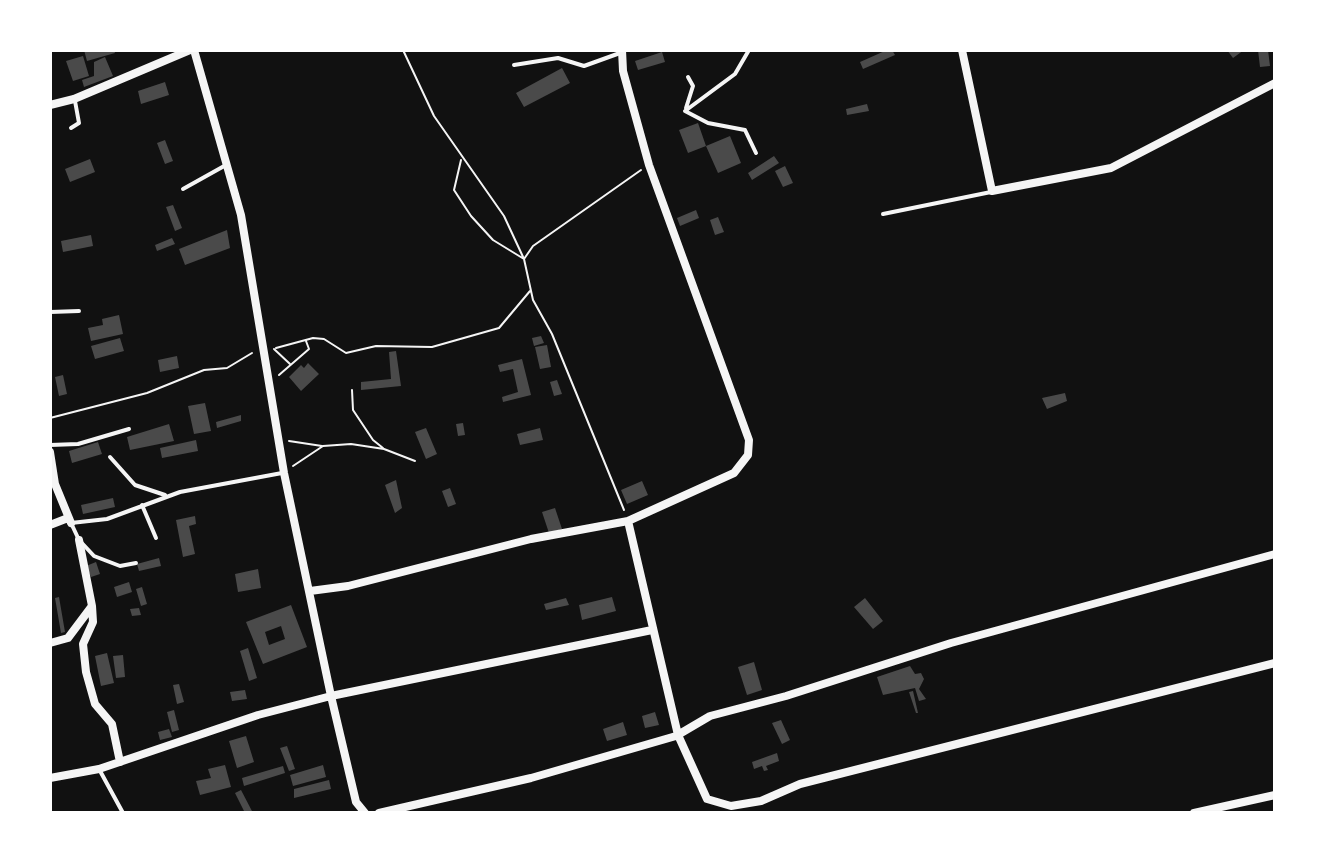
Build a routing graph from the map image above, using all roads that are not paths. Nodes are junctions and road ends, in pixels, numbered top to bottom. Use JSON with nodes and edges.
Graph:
{"nodes":[{"id":1,"x":192,"y":50,"type":"edge"},
{"id":2,"x":552,"y":50,"type":"edge"},
{"id":3,"x":749,"y":50,"type":"edge"},
{"id":4,"x":962,"y":50,"type":"edge"},
{"id":5,"x":622,"y":51,"type":"edge"},
{"id":6,"x":558,"y":58,"type":"junction"},
{"id":7,"x":514,"y":65,"type":"dead end"},
{"id":8,"x":688,"y":77,"type":"dead end"},
{"id":9,"x":1275,"y":83,"type":"edge"},
{"id":10,"x":74,"y":99,"type":"junction"},
{"id":11,"x":50,"y":105,"type":"edge"},
{"id":12,"x":685,"y":111,"type":"junction"},
{"id":13,"x":71,"y":128,"type":"dead end"},
{"id":14,"x":756,"y":153,"type":"dead end"},
{"id":15,"x":226,"y":165,"type":"junction"},
{"id":16,"x":183,"y":189,"type":"dead end"},
{"id":17,"x":992,"y":191,"type":"junction"},
{"id":18,"x":883,"y":214,"type":"dead end"},
{"id":19,"x":79,"y":311,"type":"dead end"},
{"id":20,"x":50,"y":312,"type":"edge"},
{"id":21,"x":129,"y":429,"type":"dead end"},
{"id":22,"x":50,"y":445,"type":"edge"},
{"id":23,"x":50,"y":452,"type":"edge"},
{"id":24,"x":110,"y":457,"type":"dead end"},
{"id":25,"x":284,"y":473,"type":"junction"},
{"id":26,"x":167,"y":496,"type":"junction"},
{"id":27,"x":142,"y":505,"type":"junction"},
{"id":28,"x":70,"y":520,"type":"junction"},
{"id":29,"x":628,"y":521,"type":"junction"},
{"id":30,"x":50,"y":525,"type":"edge"},
{"id":31,"x":156,"y":538,"type":"dead end"},
{"id":32,"x":79,"y":540,"type":"junction"},
{"id":33,"x":1275,"y":554,"type":"edge"},
{"id":34,"x":136,"y":563,"type":"dead end"},
{"id":35,"x":310,"y":591,"type":"junction"},
{"id":36,"x":92,"y":606,"type":"junction"},
{"id":37,"x":652,"y":630,"type":"junction"},
{"id":38,"x":50,"y":643,"type":"edge"},
{"id":39,"x":1275,"y":663,"type":"edge"},
{"id":40,"x":331,"y":696,"type":"junction"},
{"id":41,"x":678,"y":735,"type":"junction"},
{"id":42,"x":120,"y":762,"type":"junction"},
{"id":43,"x":99,"y":769,"type":"junction"},
{"id":44,"x":50,"y":778,"type":"edge"},
{"id":45,"x":1275,"y":795,"type":"edge"},
{"id":46,"x":123,"y":813,"type":"edge"},
{"id":47,"x":365,"y":813,"type":"edge"},
{"id":48,"x":379,"y":813,"type":"edge"},
{"id":49,"x":1194,"y":813,"type":"edge"}],
"edges":[{"from":1,"to":10,"type":"street"},
{"from":1,"to":15,"type":"street"},
{"from":2,"to":6,"type":"lane"},
{"from":3,"to":12,"type":"lane"},
{"from":4,"to":17,"type":"street"},
{"from":5,"to":6,"type":"lane"},
{"from":5,"to":29,"type":"street"},
{"from":6,"to":7,"type":"lane"},
{"from":8,"to":12,"type":"lane"},
{"from":9,"to":17,"type":"street"},
{"from":10,"to":11,"type":"street"},
{"from":10,"to":13,"type":"lane"},
{"from":12,"to":14,"type":"lane"},
{"from":15,"to":16,"type":"lane"},
{"from":15,"to":25,"type":"street"},
{"from":17,"to":18,"type":"lane"},
{"from":19,"to":20,"type":"lane"},
{"from":21,"to":22,"type":"lane"},
{"from":23,"to":28,"type":"street"},
{"from":24,"to":26,"type":"lane"},
{"from":25,"to":26,"type":"lane"},
{"from":25,"to":35,"type":"street"},
{"from":26,"to":27,"type":"lane"},
{"from":27,"to":28,"type":"lane"},
{"from":27,"to":31,"type":"lane"},
{"from":28,"to":30,"type":"street"},
{"from":28,"to":32,"type":"lane"},
{"from":29,"to":35,"type":"street"},
{"from":29,"to":37,"type":"street"},
{"from":32,"to":34,"type":"lane"},
{"from":32,"to":36,"type":"street"},
{"from":33,"to":41,"type":"street"},
{"from":35,"to":40,"type":"street"},
{"from":36,"to":38,"type":"street"},
{"from":36,"to":42,"type":"street"},
{"from":37,"to":40,"type":"street"},
{"from":37,"to":41,"type":"street"},
{"from":39,"to":41,"type":"street"},
{"from":40,"to":42,"type":"street"},
{"from":40,"to":47,"type":"street"},
{"from":41,"to":48,"type":"street"},
{"from":42,"to":43,"type":"street"},
{"from":43,"to":44,"type":"street"},
{"from":43,"to":46,"type":"lane"},
{"from":45,"to":49,"type":"street"}]}
